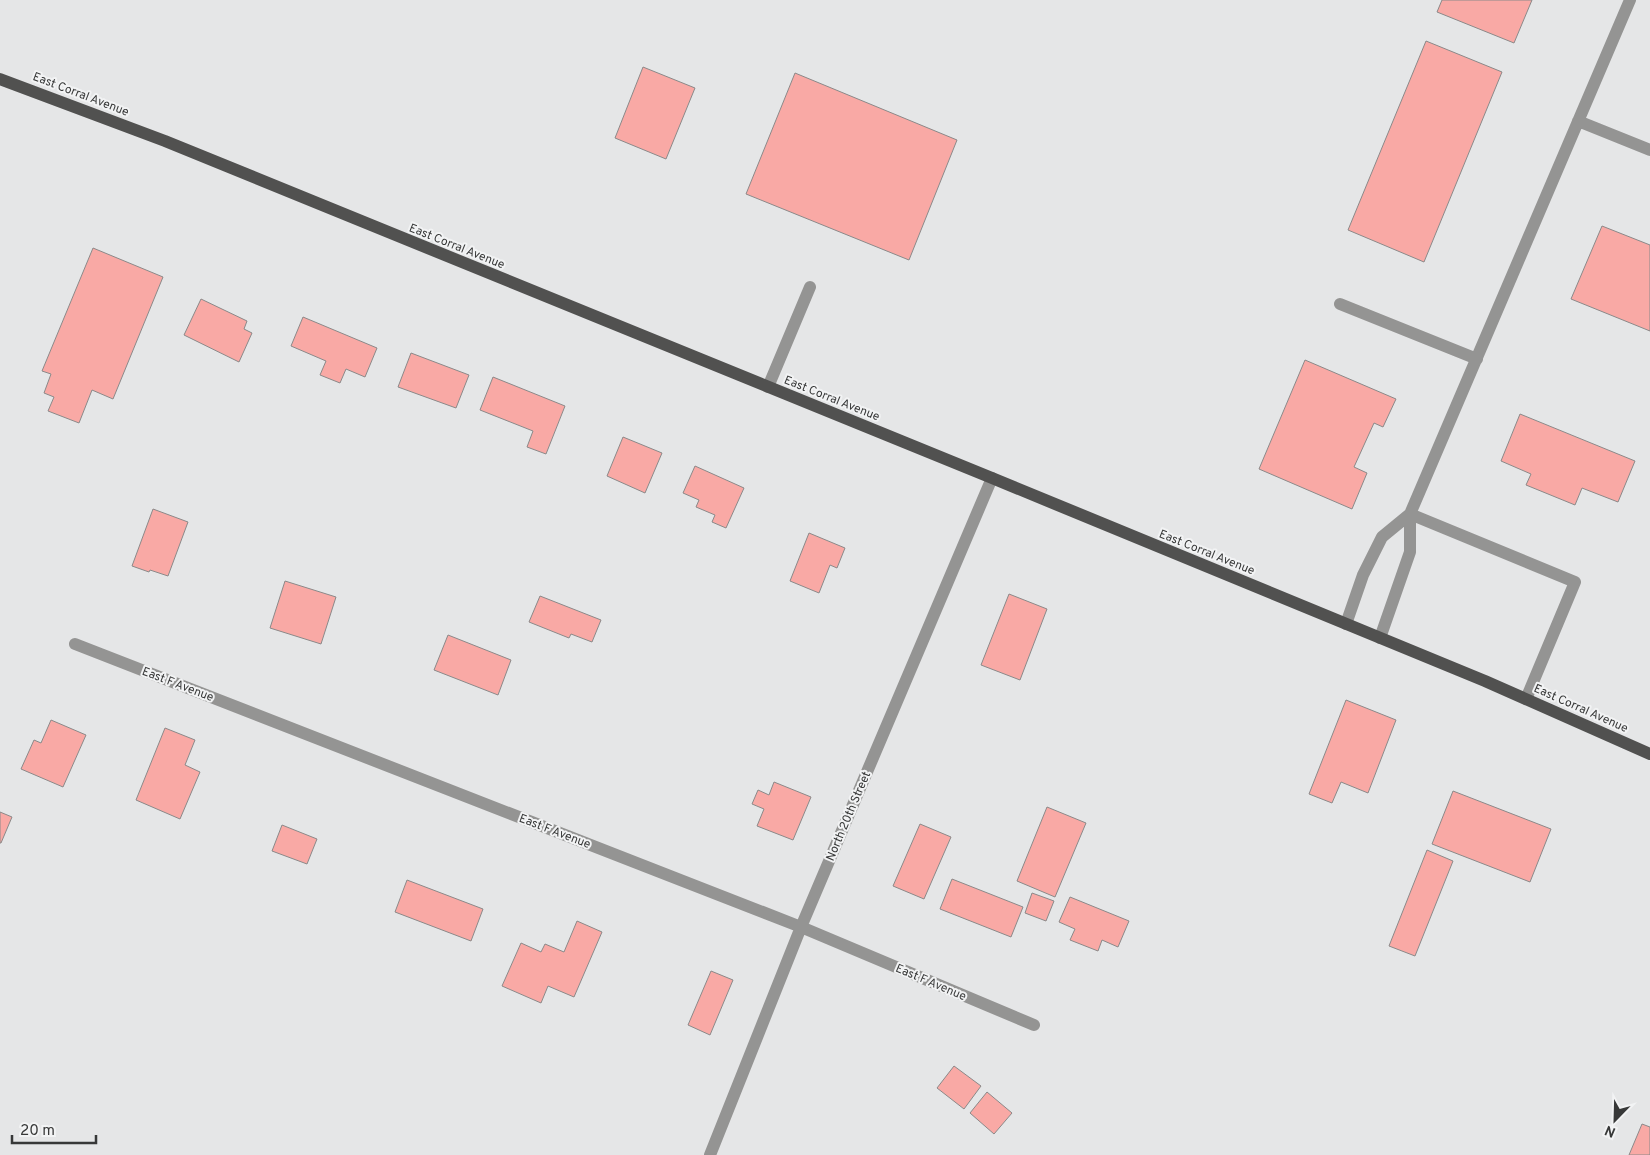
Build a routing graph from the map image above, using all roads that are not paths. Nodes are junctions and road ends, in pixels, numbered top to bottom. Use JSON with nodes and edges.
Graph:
{"nodes":[{"id":1,"x":1630,"y":0,"type":"edge"},
{"id":2,"x":0,"y":79,"type":"edge"},
{"id":3,"x":1578,"y":122,"type":"junction"},
{"id":4,"x":1650,"y":150,"type":"edge"},
{"id":5,"x":810,"y":287,"type":"dead end"},
{"id":6,"x":1340,"y":304,"type":"dead end"},
{"id":7,"x":1476,"y":359,"type":"junction"},
{"id":8,"x":768,"y":387,"type":"junction"},
{"id":9,"x":992,"y":478,"type":"junction"},
{"id":10,"x":1410,"y":514,"type":"junction"},
{"id":11,"x":1346,"y":624,"type":"junction"},
{"id":12,"x":1380,"y":638,"type":"junction"},
{"id":13,"x":75,"y":644,"type":"dead end"},
{"id":14,"x":1526,"y":699,"type":"junction"},
{"id":15,"x":1650,"y":754,"type":"edge"},
{"id":16,"x":801,"y":927,"type":"junction"},
{"id":17,"x":1034,"y":1024,"type":"dead end"},
{"id":18,"x":710,"y":1155,"type":"edge"}],
"edges":[{"from":1,"to":3,"type":"street"},
{"from":2,"to":8,"type":"main road","name":"East Corral Avenue"},
{"from":3,"to":4,"type":"street"},
{"from":3,"to":7,"type":"street"},
{"from":5,"to":8,"type":"street"},
{"from":6,"to":7,"type":"street"},
{"from":7,"to":10,"type":"street"},
{"from":8,"to":9,"type":"main road","name":"East Corral Avenue"},
{"from":9,"to":11,"type":"main road","name":"East Corral Avenue"},
{"from":9,"to":16,"type":"street","name":"North 20th Street"},
{"from":10,"to":11,"type":"street"},
{"from":10,"to":12,"type":"street"},
{"from":10,"to":14,"type":"street"},
{"from":11,"to":12,"type":"main road","name":"East Corral Avenue"},
{"from":12,"to":14,"type":"main road","name":"East Corral Avenue"},
{"from":13,"to":16,"type":"street","name":"East F Avenue"},
{"from":14,"to":15,"type":"main road","name":"East Corral Avenue"},
{"from":16,"to":17,"type":"street","name":"East F Avenue"},
{"from":16,"to":18,"type":"street","name":"North 20th Street"}]}
